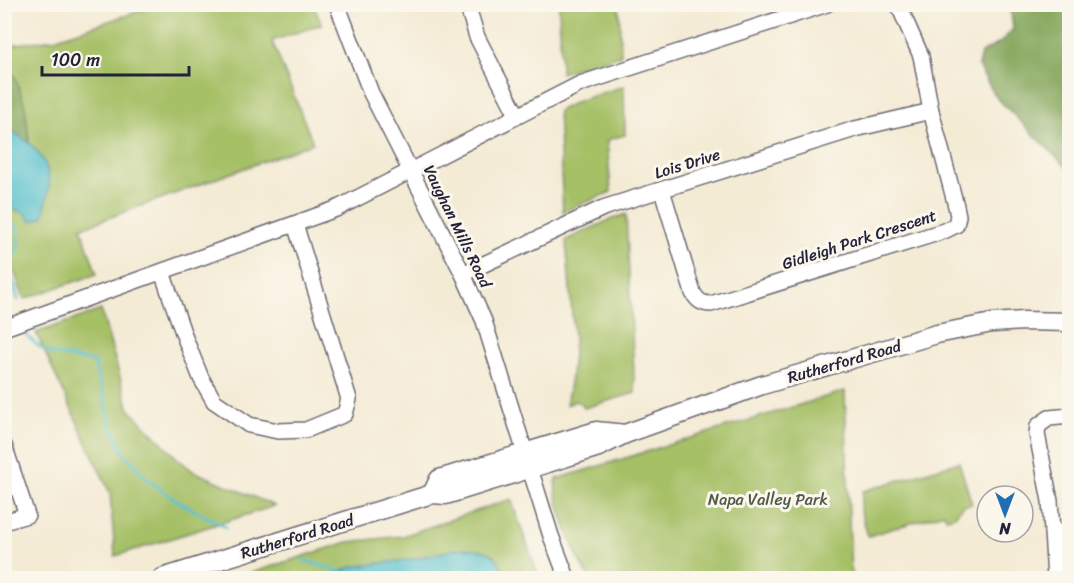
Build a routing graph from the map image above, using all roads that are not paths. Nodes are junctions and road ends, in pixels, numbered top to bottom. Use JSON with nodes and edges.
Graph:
{"nodes":[{"id":1,"x":337,"y":4,"type":"edge"},
{"id":2,"x":467,"y":4,"type":"edge"},
{"id":3,"x":827,"y":4,"type":"edge"},
{"id":4,"x":898,"y":4,"type":"edge"},
{"id":5,"x":931,"y":111,"type":"junction"},
{"id":6,"x":517,"y":115,"type":"junction"},
{"id":7,"x":411,"y":170,"type":"junction"},
{"id":8,"x":662,"y":190,"type":"junction"},
{"id":9,"x":294,"y":224,"type":"junction"},
{"id":10,"x":162,"y":272,"type":"junction"},
{"id":11,"x":463,"y":274,"type":"junction"},
{"id":12,"x":1070,"y":322,"type":"edge"},
{"id":13,"x":4,"y":328,"type":"edge"},
{"id":14,"x":1070,"y":416,"type":"edge"},
{"id":15,"x":4,"y":445,"type":"edge"},
{"id":16,"x":528,"y":461,"type":"junction"},
{"id":17,"x":4,"y":522,"type":"edge"},
{"id":18,"x":1052,"y":532,"type":"junction"},
{"id":19,"x":1070,"y":532,"type":"edge"},
{"id":20,"x":162,"y":579,"type":"edge"},
{"id":21,"x":567,"y":579,"type":"edge"},
{"id":22,"x":1055,"y":579,"type":"edge"}],
"edges":[{"from":1,"to":7,"type":"street","name":"Vaughan Mills Road"},
{"from":2,"to":6,"type":"street"},
{"from":3,"to":6,"type":"street"},
{"from":4,"to":5,"type":"street","name":"Gidleigh Park Crescent"},
{"from":5,"to":8,"type":"street","name":"Lois Drive"},
{"from":5,"to":8,"type":"street","name":"Gidleigh Park Crescent"},
{"from":6,"to":7,"type":"street"},
{"from":7,"to":9,"type":"street"},
{"from":7,"to":11,"type":"street","name":"Vaughan Mills Road"},
{"from":8,"to":11,"type":"street","name":"Lois Drive"},
{"from":9,"to":10,"type":"street"},
{"from":9,"to":10,"type":"street"},
{"from":10,"to":13,"type":"street"},
{"from":11,"to":16,"type":"street","name":"Vaughan Mills Road"},
{"from":12,"to":16,"type":"main road","name":"Rutherford Road"},
{"from":14,"to":18,"type":"street"},
{"from":15,"to":17,"type":"street"},
{"from":16,"to":20,"type":"main road","name":"Rutherford Road"},
{"from":16,"to":21,"type":"street","name":"Vaughan Mills Road"},
{"from":18,"to":19,"type":"street"},
{"from":18,"to":22,"type":"street"}]}
